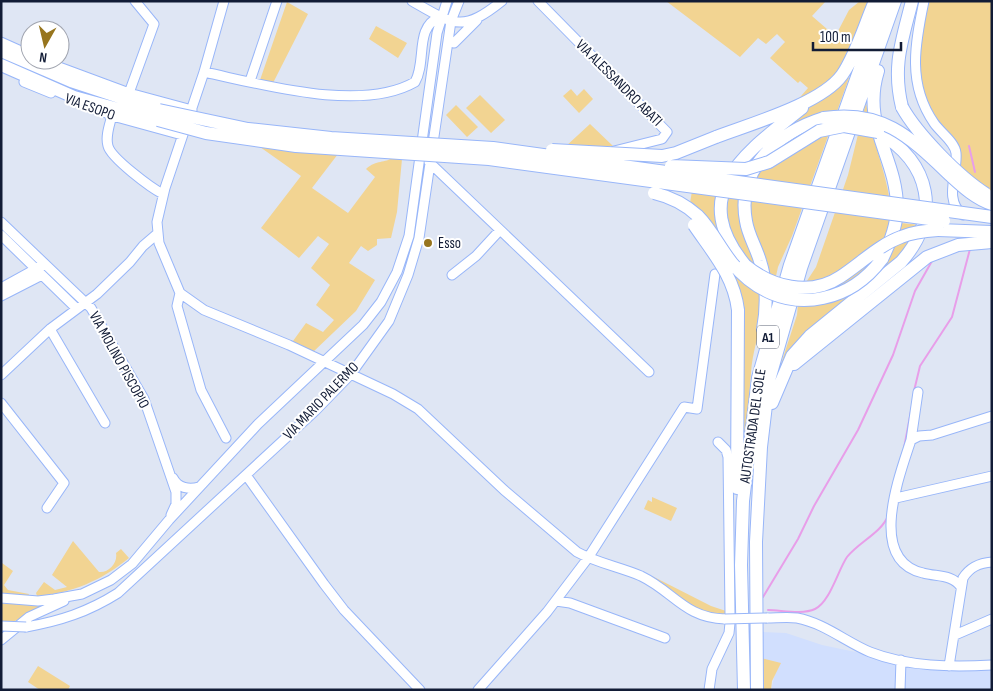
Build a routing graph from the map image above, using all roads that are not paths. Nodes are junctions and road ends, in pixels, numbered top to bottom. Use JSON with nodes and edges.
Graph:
{"nodes":[{"id":1,"x":134,"y":1,"type":"edge"},
{"id":2,"x":224,"y":1,"type":"edge"},
{"id":3,"x":277,"y":1,"type":"edge"},
{"id":4,"x":412,"y":1,"type":"edge"},
{"id":5,"x":447,"y":1,"type":"edge"},
{"id":6,"x":459,"y":1,"type":"edge"},
{"id":7,"x":502,"y":1,"type":"edge"},
{"id":8,"x":538,"y":1,"type":"edge"},
{"id":9,"x":875,"y":1,"type":"edge"},
{"id":10,"x":884,"y":1,"type":"edge"},
{"id":11,"x":896,"y":1,"type":"edge"},
{"id":12,"x":912,"y":1,"type":"edge"},
{"id":13,"x":924,"y":1,"type":"edge"},
{"id":14,"x":440,"y":17,"type":"junction"},
{"id":15,"x":478,"y":18,"type":"junction"},
{"id":16,"x":451,"y":21,"type":"junction"},
{"id":17,"x":1,"y":42,"type":"edge"},
{"id":18,"x":454,"y":43,"type":"dead end"},
{"id":19,"x":1,"y":50,"type":"edge"},
{"id":20,"x":20,"y":51,"type":"edge"},
{"id":21,"x":1,"y":65,"type":"edge"},
{"id":22,"x":67,"y":70,"type":"edge"},
{"id":23,"x":1,"y":72,"type":"edge"},
{"id":24,"x":204,"y":72,"type":"junction"},
{"id":25,"x":250,"y":81,"type":"junction"},
{"id":26,"x":129,"y":93,"type":"junction"},
{"id":27,"x":814,"y":98,"type":"junction"},
{"id":28,"x":192,"y":110,"type":"junction"},
{"id":29,"x":112,"y":115,"type":"junction"},
{"id":30,"x":182,"y":135,"type":"junction"},
{"id":31,"x":493,"y":148,"type":"junction"},
{"id":32,"x":429,"y":162,"type":"junction"},
{"id":33,"x":554,"y":168,"type":"junction"},
{"id":34,"x":637,"y":170,"type":"junction"},
{"id":35,"x":578,"y":180,"type":"dead end"},
{"id":36,"x":654,"y":193,"type":"junction"},
{"id":37,"x":163,"y":194,"type":"junction"},
{"id":38,"x":992,"y":198,"type":"edge"},
{"id":39,"x":992,"y":204,"type":"edge"},
{"id":40,"x":992,"y":218,"type":"edge"},
{"id":41,"x":1,"y":222,"type":"edge"},
{"id":42,"x":992,"y":222,"type":"edge"},
{"id":43,"x":992,"y":227,"type":"edge"},
{"id":44,"x":500,"y":230,"type":"junction"},
{"id":45,"x":992,"y":232,"type":"edge"},
{"id":46,"x":157,"y":234,"type":"junction"},
{"id":47,"x":1,"y":235,"type":"edge"},
{"id":48,"x":992,"y":242,"type":"edge"},
{"id":49,"x":40,"y":270,"type":"junction"},
{"id":50,"x":715,"y":274,"type":"dead end"},
{"id":51,"x":452,"y":275,"type":"dead end"},
{"id":52,"x":1,"y":288,"type":"edge"},
{"id":53,"x":180,"y":293,"type":"junction"},
{"id":54,"x":1,"y":296,"type":"edge"},
{"id":55,"x":86,"y":302,"type":"junction"},
{"id":56,"x":76,"y":308,"type":"junction"},
{"id":57,"x":50,"y":329,"type":"junction"},
{"id":58,"x":324,"y":362,"type":"junction"},
{"id":59,"x":649,"y":372,"type":"dead end"},
{"id":60,"x":351,"y":374,"type":"junction"},
{"id":61,"x":1,"y":376,"type":"edge"},
{"id":62,"x":758,"y":378,"type":"junction"},
{"id":63,"x":780,"y":381,"type":"junction"},
{"id":64,"x":918,"y":392,"type":"dead end"},
{"id":65,"x":1,"y":403,"type":"edge"},
{"id":66,"x":992,"y":416,"type":"edge"},
{"id":67,"x":105,"y":424,"type":"dead end"},
{"id":68,"x":226,"y":438,"type":"dead end"},
{"id":69,"x":911,"y":440,"type":"junction"},
{"id":70,"x":718,"y":442,"type":"dead end"},
{"id":71,"x":246,"y":475,"type":"junction"},
{"id":72,"x":172,"y":476,"type":"junction"},
{"id":73,"x":992,"y":476,"type":"edge"},
{"id":74,"x":199,"y":487,"type":"junction"},
{"id":75,"x":758,"y":491,"type":"junction"},
{"id":76,"x":896,"y":498,"type":"junction"},
{"id":77,"x":46,"y":508,"type":"dead end"},
{"id":78,"x":169,"y":520,"type":"junction"},
{"id":79,"x":588,"y":558,"type":"junction"},
{"id":80,"x":992,"y":562,"type":"edge"},
{"id":81,"x":741,"y":564,"type":"junction"},
{"id":82,"x":961,"y":587,"type":"junction"},
{"id":83,"x":82,"y":594,"type":"junction"},
{"id":84,"x":1,"y":598,"type":"edge"},
{"id":85,"x":556,"y":600,"type":"junction"},
{"id":86,"x":728,"y":619,"type":"junction"},
{"id":87,"x":992,"y":619,"type":"edge"},
{"id":88,"x":1,"y":626,"type":"edge"},
{"id":89,"x":955,"y":635,"type":"junction"},
{"id":90,"x":666,"y":638,"type":"dead end"},
{"id":91,"x":1,"y":640,"type":"edge"},
{"id":92,"x":901,"y":660,"type":"junction"},
{"id":93,"x":992,"y":665,"type":"edge"},
{"id":94,"x":949,"y":666,"type":"junction"},
{"id":95,"x":420,"y":690,"type":"edge"},
{"id":96,"x":478,"y":690,"type":"edge"},
{"id":97,"x":709,"y":690,"type":"edge"},
{"id":98,"x":744,"y":690,"type":"edge"},
{"id":99,"x":757,"y":690,"type":"edge"},
{"id":100,"x":900,"y":690,"type":"edge"}],
"edges":[{"from":1,"to":26,"type":"street"},
{"from":2,"to":24,"type":"street"},
{"from":3,"to":25,"type":"street"},
{"from":4,"to":14,"type":"street"},
{"from":5,"to":14,"type":"street","name":"VIA MARIO PALERMO"},
{"from":6,"to":16,"type":"street","name":"VIA MARIO PALERMO"},
{"from":7,"to":15,"type":"street"},
{"from":8,"to":35,"type":"street","name":"VIA ALESSANDRO ABATI"},
{"from":9,"to":27,"type":"highway"},
{"from":10,"to":62,"type":"highway","name":"AUTOSTRADA DEL SOLE","number":"A1"},
{"from":11,"to":36,"type":"highway","bridge":true},
{"from":11,"to":75,"type":"highway","name":"AUTOSTRADA DEL SOLE","number":"A1"},
{"from":12,"to":38,"type":"highway","bridge":true},
{"from":13,"to":42,"type":"street"},
{"from":14,"to":16,"type":"street"},
{"from":14,"to":25,"type":"street"},
{"from":14,"to":58,"type":"street","name":"VIA MARIO PALERMO"},
{"from":15,"to":16,"type":"street"},
{"from":15,"to":18,"type":"street"},
{"from":16,"to":32,"type":"street","name":"VIA MARIO PALERMO"},
{"from":17,"to":20,"type":"street"},
{"from":19,"to":31,"type":"highway","bridge":true},
{"from":21,"to":33,"type":"highway","bridge":true},
{"from":22,"to":26,"type":"street","name":"VIA ESOPO"},
{"from":23,"to":29,"type":"street","name":"VIA ESOPO"},
{"from":24,"to":25,"type":"street"},
{"from":24,"to":28,"type":"street"},
{"from":26,"to":28,"type":"street","name":"VIA ESOPO"},
{"from":27,"to":31,"type":"highway","bridge":true},
{"from":27,"to":45,"type":"highway","bridge":true},
{"from":28,"to":30,"type":"street"},
{"from":29,"to":30,"type":"street","name":"VIA ESOPO"},
{"from":29,"to":37,"type":"street"},
{"from":30,"to":37,"type":"street"},
{"from":31,"to":34,"type":"highway","bridge":true},
{"from":32,"to":44,"type":"street"},
{"from":32,"to":60,"type":"street","name":"VIA MARIO PALERMO"},
{"from":33,"to":36,"type":"highway","number":"A1","bridge":true},
{"from":33,"to":43,"type":"highway","bridge":true},
{"from":34,"to":40,"type":"highway","bridge":true},
{"from":34,"to":63,"type":"highway","bridge":true},
{"from":36,"to":81,"type":"highway","number":"A1","bridge":true},
{"from":37,"to":46,"type":"street"},
{"from":39,"to":62,"type":"highway","bridge":true},
{"from":41,"to":49,"type":"street"},
{"from":44,"to":51,"type":"street"},
{"from":44,"to":59,"type":"street"},
{"from":46,"to":53,"type":"street"},
{"from":46,"to":55,"type":"street"},
{"from":47,"to":49,"type":"street"},
{"from":48,"to":63,"type":"highway"},
{"from":49,"to":52,"type":"street"},
{"from":49,"to":54,"type":"street"},
{"from":49,"to":55,"type":"street"},
{"from":49,"to":56,"type":"street"},
{"from":50,"to":79,"type":"street"},
{"from":53,"to":58,"type":"street"},
{"from":53,"to":68,"type":"street"},
{"from":55,"to":56,"type":"street"},
{"from":55,"to":72,"type":"street","name":"VIA MOLINO PISCOPIO"},
{"from":56,"to":57,"type":"street"},
{"from":57,"to":61,"type":"street"},
{"from":57,"to":67,"type":"street"},
{"from":58,"to":60,"type":"street"},
{"from":58,"to":74,"type":"street","name":"VIA MARIO PALERMO"},
{"from":60,"to":71,"type":"street","name":"VIA MARIO PALERMO"},
{"from":60,"to":79,"type":"street"},
{"from":62,"to":81,"type":"highway","name":"AUTOSTRADA DEL SOLE","number":"A1"},
{"from":63,"to":75,"type":"highway"},
{"from":64,"to":69,"type":"street"},
{"from":65,"to":77,"type":"street"},
{"from":66,"to":69,"type":"street"},
{"from":69,"to":76,"type":"street"},
{"from":70,"to":86,"type":"street"},
{"from":71,"to":88,"type":"street","name":"VIA MARIO PALERMO","bridge":true},
{"from":71,"to":95,"type":"street"},
{"from":72,"to":74,"type":"street"},
{"from":72,"to":78,"type":"street","name":"VIA MOLINO PISCOPIO"},
{"from":73,"to":76,"type":"street"},
{"from":74,"to":78,"type":"street","name":"VIA MARIO PALERMO"},
{"from":75,"to":99,"type":"highway","name":"AUTOSTRADA DEL SOLE","number":"A1"},
{"from":76,"to":82,"type":"street"},
{"from":78,"to":83,"type":"street","name":"VIA MARIO PALERMO"},
{"from":79,"to":85,"type":"street"},
{"from":79,"to":86,"type":"street"},
{"from":80,"to":82,"type":"street"},
{"from":81,"to":98,"type":"highway","name":"AUTOSTRADA DEL SOLE","number":"A1"},
{"from":82,"to":89,"type":"street"},
{"from":83,"to":84,"type":"street","name":"VIA MARIO PALERMO"},
{"from":83,"to":91,"type":"street"},
{"from":85,"to":90,"type":"street"},
{"from":85,"to":96,"type":"street"},
{"from":86,"to":92,"type":"street","bridge":true},
{"from":86,"to":97,"type":"street"},
{"from":87,"to":89,"type":"street"},
{"from":89,"to":94,"type":"street"},
{"from":92,"to":94,"type":"street"},
{"from":92,"to":100,"type":"street"},
{"from":93,"to":94,"type":"street"}]}
